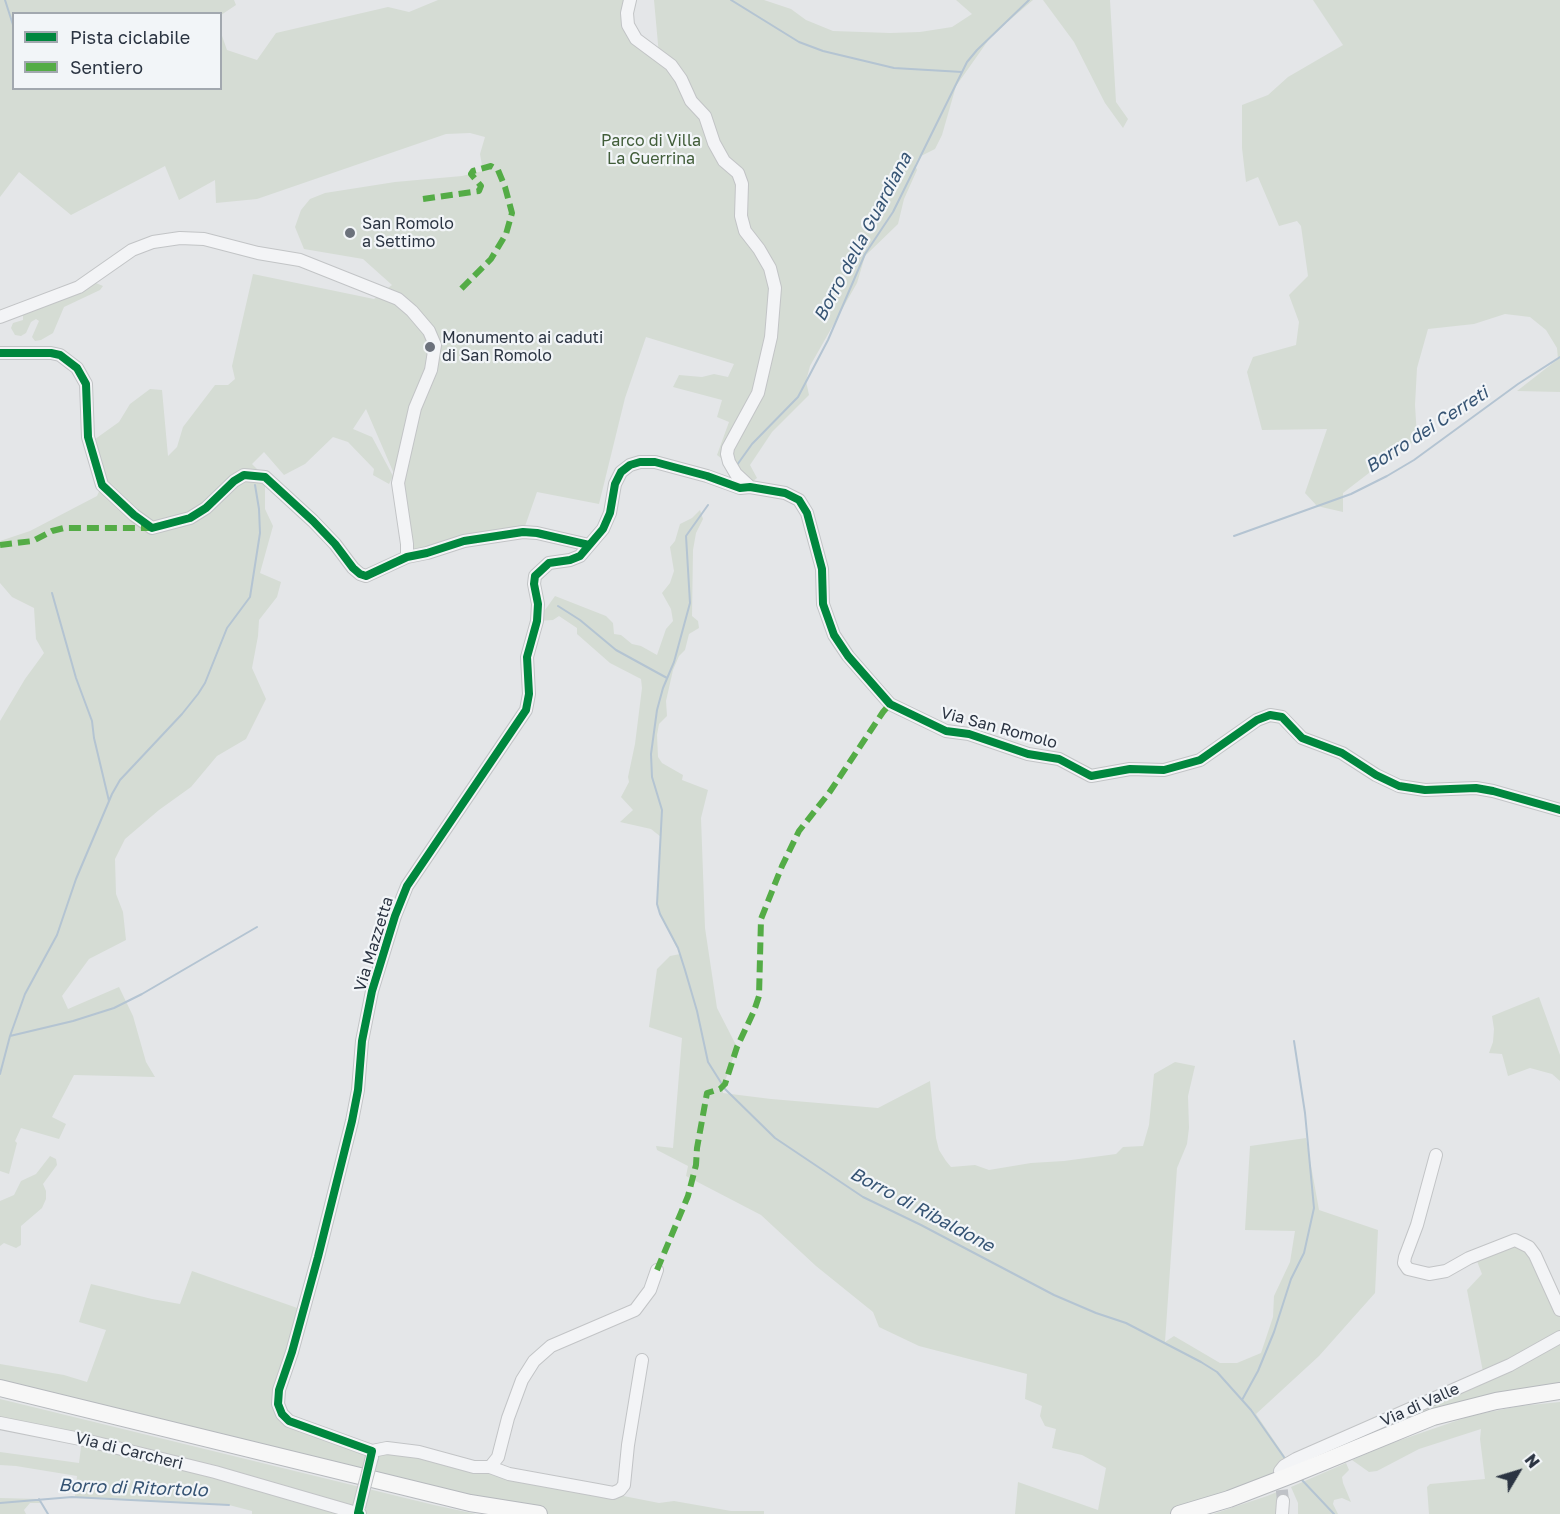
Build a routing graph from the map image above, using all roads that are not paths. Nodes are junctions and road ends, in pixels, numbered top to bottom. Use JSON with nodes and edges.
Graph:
{"nodes":[{"id":1,"x":630,"y":0,"type":"edge"},
{"id":2,"x":0,"y":316,"type":"edge"},
{"id":3,"x":0,"y":353,"type":"edge"},
{"id":4,"x":750,"y":487,"type":"junction"},
{"id":5,"x":589,"y":545,"type":"junction"},
{"id":6,"x":406,"y":557,"type":"junction"},
{"id":7,"x":1560,"y":810,"type":"edge"},
{"id":8,"x":1436,"y":1155,"type":"dead end"},
{"id":9,"x":657,"y":1270,"type":"dead end"},
{"id":10,"x":1560,"y":1310,"type":"edge"},
{"id":11,"x":1560,"y":1337,"type":"edge"},
{"id":12,"x":642,"y":1360,"type":"dead end"},
{"id":13,"x":0,"y":1388,"type":"edge"},
{"id":14,"x":1560,"y":1391,"type":"edge"},
{"id":15,"x":0,"y":1399,"type":"edge"},
{"id":16,"x":1560,"y":1402,"type":"edge"},
{"id":17,"x":0,"y":1423,"type":"edge"},
{"id":18,"x":372,"y":1454,"type":"junction"},
{"id":19,"x":1286,"y":1466,"type":"dead end"},
{"id":20,"x":490,"y":1467,"type":"junction"},
{"id":21,"x":1283,"y":1501,"type":"tunnel mouth"},
{"id":22,"x":359,"y":1511,"type":"edge"},
{"id":23,"x":476,"y":1514,"type":"edge"},
{"id":24,"x":539,"y":1514,"type":"edge"},
{"id":25,"x":1179,"y":1514,"type":"edge"},
{"id":26,"x":1213,"y":1514,"type":"edge"},
{"id":27,"x":1282,"y":1514,"type":"edge"}],
"edges":[{"from":1,"to":4,"type":"street"},
{"from":2,"to":6,"type":"street"},
{"from":3,"to":6,"type":"street"},
{"from":4,"to":5,"type":"street","name":"Via San Romolo"},
{"from":4,"to":7,"type":"street","name":"Via San Romolo"},
{"from":5,"to":6,"type":"street"},
{"from":5,"to":18,"type":"street","name":"Via Mazzetta"},
{"from":8,"to":10,"type":"street"},
{"from":9,"to":20,"type":"street"},
{"from":11,"to":19,"type":"street","name":"Via di Valle"},
{"from":12,"to":20,"type":"street"},
{"from":13,"to":24,"type":"highway"},
{"from":14,"to":25,"type":"highway"},
{"from":15,"to":23,"type":"highway"},
{"from":16,"to":26,"type":"highway"},
{"from":17,"to":22,"type":"street","name":"Via di Carcheri"},
{"from":18,"to":20,"type":"street"},
{"from":18,"to":22,"type":"street","bridge":true},
{"from":21,"to":27,"type":"street"}]}
